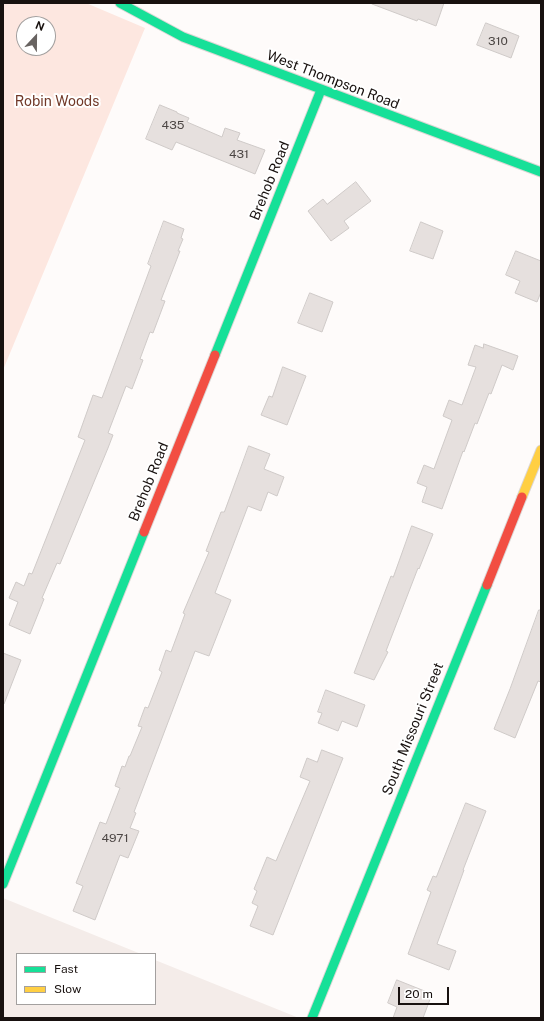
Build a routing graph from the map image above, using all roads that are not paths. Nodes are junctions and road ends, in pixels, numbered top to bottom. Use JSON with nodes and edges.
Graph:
{"nodes":[{"id":1,"x":120,"y":3,"type":"edge"},
{"id":2,"x":321,"y":90,"type":"junction"},
{"id":3,"x":541,"y":172,"type":"edge"},
{"id":4,"x":541,"y":450,"type":"edge"},
{"id":5,"x":3,"y":884,"type":"edge"},
{"id":6,"x":312,"y":1018,"type":"edge"}],
"edges":[{"from":1,"to":2,"type":"street","name":"West Thompson Road"},
{"from":2,"to":3,"type":"street","name":"West Thompson Road"},
{"from":2,"to":5,"type":"street","name":"Brehob Road"},
{"from":4,"to":6,"type":"street","name":"South Missouri Street"}]}
